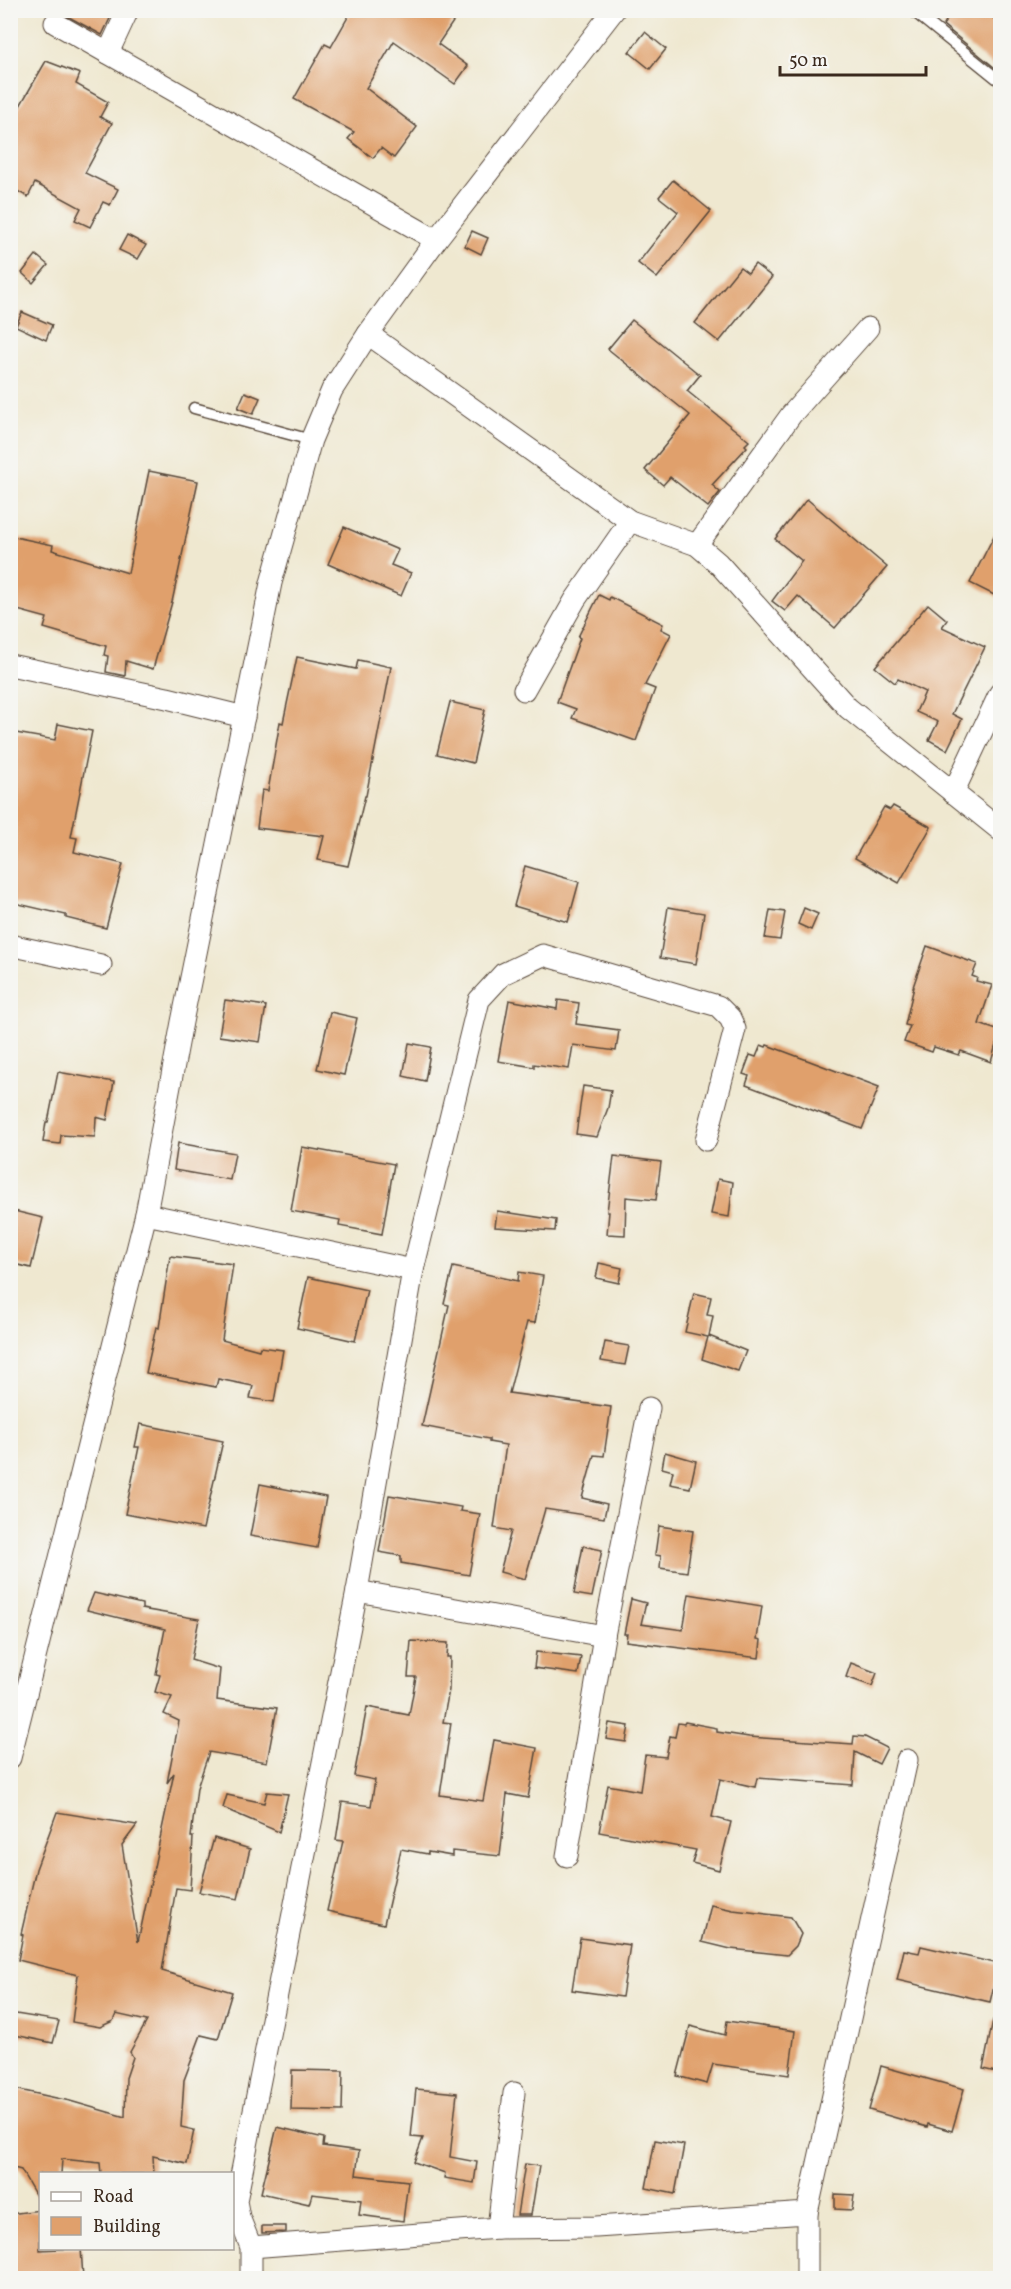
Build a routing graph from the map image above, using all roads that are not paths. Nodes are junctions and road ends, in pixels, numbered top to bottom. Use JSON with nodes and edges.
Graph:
{"nodes":[{"id":1,"x":128,"y":10,"type":"edge"},
{"id":2,"x":614,"y":10,"type":"edge"},
{"id":3,"x":912,"y":10,"type":"edge"},
{"id":4,"x":55,"y":23,"type":"dead end"},
{"id":5,"x":108,"y":53,"type":"junction"},
{"id":6,"x":1000,"y":81,"type":"edge"},
{"id":7,"x":436,"y":240,"type":"junction"},
{"id":8,"x":868,"y":328,"type":"dead end"},
{"id":9,"x":368,"y":334,"type":"junction"},
{"id":10,"x":194,"y":408,"type":"dead end"},
{"id":11,"x":311,"y":440,"type":"junction"},
{"id":12,"x":630,"y":521,"type":"junction"},
{"id":13,"x":697,"y":545,"type":"junction"},
{"id":14,"x":10,"y":665,"type":"edge"},
{"id":15,"x":524,"y":690,"type":"dead end"},
{"id":16,"x":1000,"y":693,"type":"edge"},
{"id":17,"x":244,"y":717,"type":"junction"},
{"id":18,"x":953,"y":793,"type":"junction"},
{"id":19,"x":1000,"y":830,"type":"edge"},
{"id":20,"x":10,"y":945,"type":"edge"},
{"id":21,"x":101,"y":965,"type":"dead end"},
{"id":22,"x":706,"y":1140,"type":"dead end"},
{"id":23,"x":146,"y":1214,"type":"junction"},
{"id":24,"x":413,"y":1270,"type":"junction"},
{"id":25,"x":649,"y":1408,"type":"dead end"},
{"id":26,"x":357,"y":1591,"type":"junction"},
{"id":27,"x":604,"y":1636,"type":"junction"},
{"id":28,"x":10,"y":1758,"type":"edge"},
{"id":29,"x":907,"y":1760,"type":"dead end"},
{"id":30,"x":567,"y":1856,"type":"dead end"},
{"id":31,"x":514,"y":2093,"type":"dead end"},
{"id":32,"x":807,"y":2213,"type":"junction"},
{"id":33,"x":498,"y":2228,"type":"junction"},
{"id":34,"x":251,"y":2247,"type":"junction"},
{"id":35,"x":251,"y":2278,"type":"edge"},
{"id":36,"x":807,"y":2278,"type":"edge"}],
"edges":[{"from":1,"to":5,"type":"street"},
{"from":2,"to":7,"type":"street"},
{"from":3,"to":6,"type":"lane"},
{"from":4,"to":5,"type":"street"},
{"from":5,"to":7,"type":"street"},
{"from":7,"to":9,"type":"street"},
{"from":8,"to":13,"type":"street"},
{"from":9,"to":11,"type":"street"},
{"from":9,"to":12,"type":"street"},
{"from":10,"to":11,"type":"lane"},
{"from":11,"to":17,"type":"street"},
{"from":12,"to":13,"type":"street"},
{"from":12,"to":15,"type":"street"},
{"from":13,"to":18,"type":"street"},
{"from":14,"to":17,"type":"street"},
{"from":16,"to":18,"type":"street"},
{"from":17,"to":23,"type":"street"},
{"from":18,"to":19,"type":"street"},
{"from":20,"to":21,"type":"street"},
{"from":22,"to":24,"type":"street"},
{"from":23,"to":24,"type":"street"},
{"from":23,"to":28,"type":"street"},
{"from":24,"to":26,"type":"street"},
{"from":25,"to":27,"type":"street"},
{"from":26,"to":27,"type":"street"},
{"from":26,"to":34,"type":"street"},
{"from":27,"to":30,"type":"street"},
{"from":29,"to":32,"type":"street"},
{"from":31,"to":33,"type":"street"},
{"from":32,"to":33,"type":"street"},
{"from":32,"to":36,"type":"street"},
{"from":33,"to":34,"type":"street"},
{"from":34,"to":35,"type":"street"}]}
